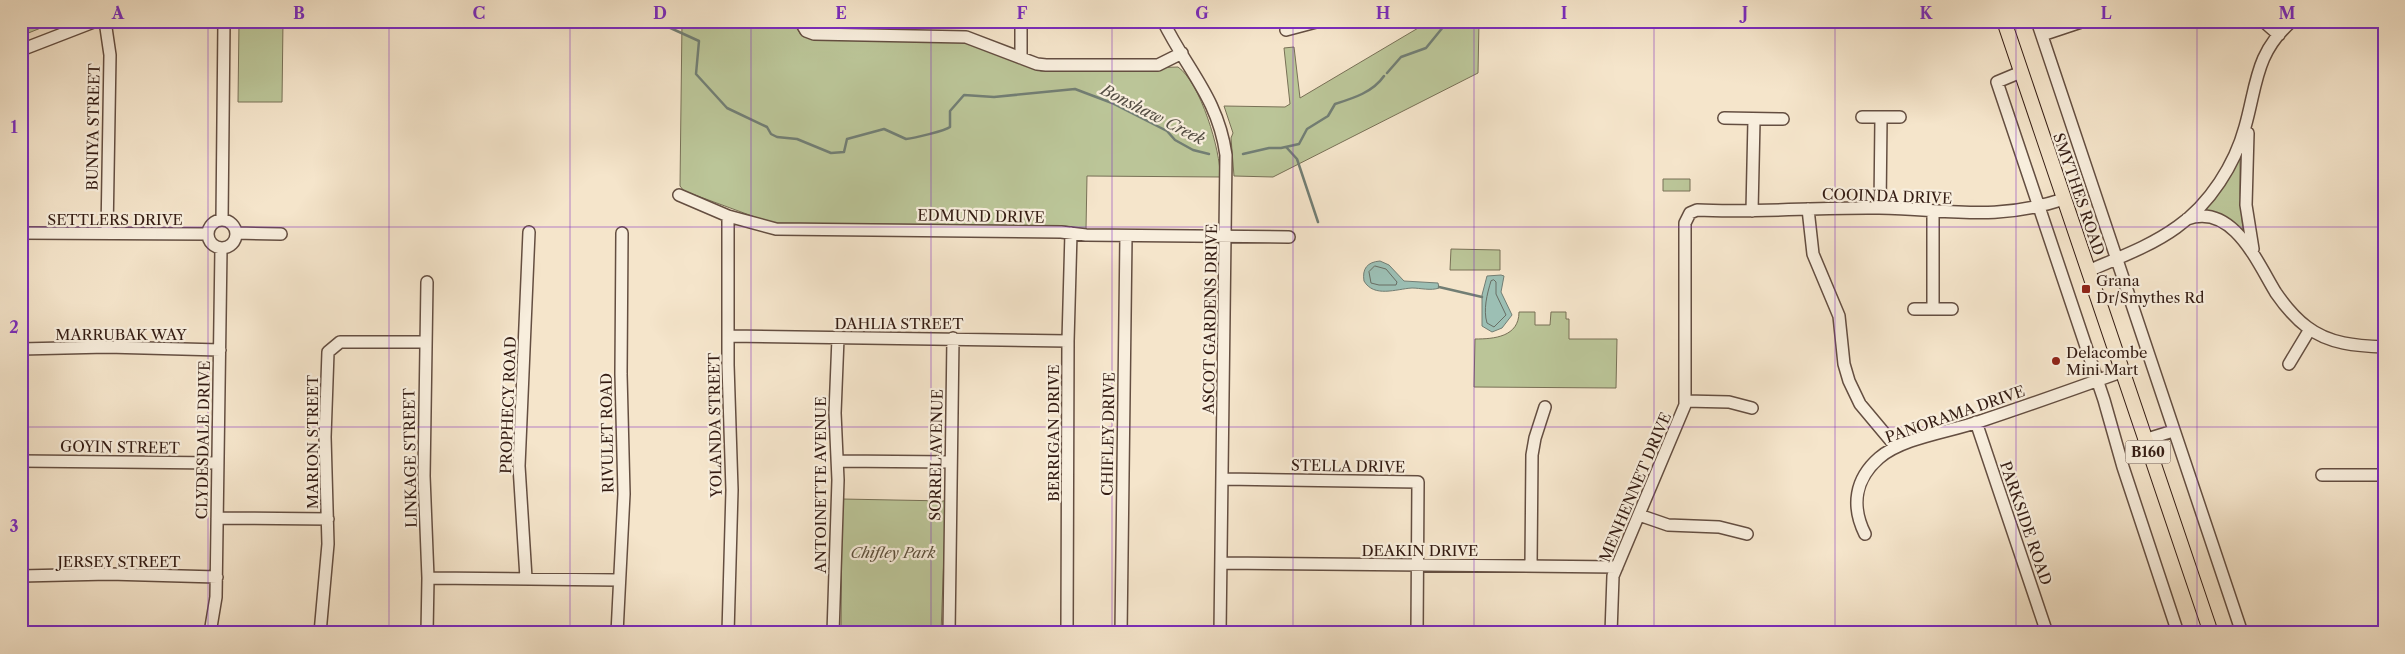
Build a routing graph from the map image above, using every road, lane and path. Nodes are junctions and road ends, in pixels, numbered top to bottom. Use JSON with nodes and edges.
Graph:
{"nodes":[{"id":1,"x":96,"y":21,"type":"edge"},
{"id":2,"x":106,"y":21,"type":"edge"},
{"id":3,"x":224,"y":21,"type":"edge"},
{"id":4,"x":800,"y":21,"type":"edge"},
{"id":5,"x":1021,"y":21,"type":"edge"},
{"id":6,"x":1163,"y":21,"type":"edge"},
{"id":7,"x":1320,"y":21,"type":"edge"},
{"id":8,"x":2004,"y":21,"type":"edge"},
{"id":9,"x":2037,"y":21,"type":"edge"},
{"id":10,"x":2084,"y":21,"type":"edge"},
{"id":11,"x":2263,"y":21,"type":"edge"},
{"id":12,"x":2292,"y":21,"type":"edge"},
{"id":13,"x":1286,"y":30,"type":"dead end"},
{"id":14,"x":2042,"y":35,"type":"junction"},
{"id":15,"x":2279,"y":35,"type":"junction"},
{"id":16,"x":21,"y":50,"type":"edge"},
{"id":17,"x":1182,"y":53,"type":"junction"},
{"id":18,"x":1021,"y":58,"type":"junction"},
{"id":19,"x":2021,"y":72,"type":"junction"},
{"id":20,"x":2249,"y":109,"type":"junction"},
{"id":21,"x":1862,"y":117,"type":"dead end"},
{"id":22,"x":1900,"y":117,"type":"dead end"},
{"id":23,"x":1724,"y":118,"type":"dead end"},
{"id":24,"x":1881,"y":118,"type":"junction"},
{"id":25,"x":1783,"y":119,"type":"dead end"},
{"id":26,"x":1754,"y":120,"type":"junction"},
{"id":27,"x":679,"y":195,"type":"dead end"},
{"id":28,"x":2064,"y":199,"type":"junction"},
{"id":29,"x":2038,"y":207,"type":"junction"},
{"id":30,"x":1880,"y":208,"type":"junction"},
{"id":31,"x":1808,"y":209,"type":"junction"},
{"id":32,"x":1752,"y":211,"type":"junction"},
{"id":33,"x":1933,"y":212,"type":"junction"},
{"id":34,"x":728,"y":216,"type":"junction"},
{"id":35,"x":1689,"y":217,"type":"joint"},
{"id":36,"x":222,"y":220,"type":"junction"},
{"id":37,"x":2185,"y":221,"type":"junction"},
{"id":38,"x":530,"y":232,"type":"dead end"},
{"id":39,"x":622,"y":232,"type":"dead end"},
{"id":40,"x":21,"y":233,"type":"edge"},
{"id":41,"x":107,"y":233,"type":"junction"},
{"id":42,"x":1071,"y":233,"type":"junction"},
{"id":43,"x":208,"y":234,"type":"junction"},
{"id":44,"x":236,"y":234,"type":"junction"},
{"id":45,"x":281,"y":234,"type":"dead end"},
{"id":46,"x":1126,"y":236,"type":"junction"},
{"id":47,"x":1226,"y":236,"type":"junction"},
{"id":48,"x":1290,"y":237,"type":"dead end"},
{"id":49,"x":221,"y":248,"type":"junction"},
{"id":50,"x":2116,"y":258,"type":"junction"},
{"id":51,"x":2259,"y":263,"type":"junction"},
{"id":52,"x":2088,"y":271,"type":"junction"},
{"id":53,"x":427,"y":282,"type":"dead end"},
{"id":54,"x":1933,"y":308,"type":"junction"},
{"id":55,"x":1914,"y":309,"type":"dead end"},
{"id":56,"x":1952,"y":309,"type":"dead end"},
{"id":57,"x":2310,"y":329,"type":"junction"},
{"id":58,"x":729,"y":336,"type":"junction"},
{"id":59,"x":838,"y":338,"type":"junction"},
{"id":60,"x":953,"y":338,"type":"junction"},
{"id":61,"x":1068,"y":340,"type":"junction"},
{"id":62,"x":425,"y":342,"type":"junction"},
{"id":63,"x":2384,"y":347,"type":"edge"},
{"id":64,"x":21,"y":349,"type":"edge"},
{"id":65,"x":220,"y":350,"type":"junction"},
{"id":66,"x":2288,"y":364,"type":"dead end"},
{"id":67,"x":2121,"y":372,"type":"junction"},
{"id":68,"x":2097,"y":380,"type":"junction"},
{"id":69,"x":1685,"y":401,"type":"junction"},
{"id":70,"x":1545,"y":406,"type":"dead end"},
{"id":71,"x":1752,"y":408,"type":"dead end"},
{"id":72,"x":1976,"y":422,"type":"junction"},
{"id":73,"x":2173,"y":431,"type":"junction"},
{"id":74,"x":2144,"y":440,"type":"junction"},
{"id":75,"x":1896,"y":447,"type":"junction"},
{"id":76,"x":21,"y":461,"type":"edge"},
{"id":77,"x":838,"y":462,"type":"junction"},
{"id":78,"x":951,"y":462,"type":"junction"},
{"id":79,"x":218,"y":463,"type":"junction"},
{"id":80,"x":2322,"y":475,"type":"dead end"},
{"id":81,"x":2384,"y":475,"type":"edge"},
{"id":82,"x":1224,"y":479,"type":"junction"},
{"id":83,"x":1639,"y":515,"type":"junction"},
{"id":84,"x":217,"y":518,"type":"junction"},
{"id":85,"x":328,"y":519,"type":"junction"},
{"id":86,"x":1747,"y":534,"type":"dead end"},
{"id":87,"x":1864,"y":534,"type":"dead end"},
{"id":88,"x":1223,"y":563,"type":"junction"},
{"id":89,"x":1417,"y":565,"type":"junction"},
{"id":90,"x":1531,"y":565,"type":"junction"},
{"id":91,"x":1617,"y":567,"type":"junction"},
{"id":92,"x":21,"y":576,"type":"edge"},
{"id":93,"x":216,"y":577,"type":"junction"},
{"id":94,"x":428,"y":578,"type":"junction"},
{"id":95,"x":526,"y":578,"type":"junction"},
{"id":96,"x":618,"y":580,"type":"junction"},
{"id":97,"x":210,"y":633,"type":"edge"},
{"id":98,"x":320,"y":633,"type":"edge"},
{"id":99,"x":426,"y":633,"type":"edge"},
{"id":100,"x":617,"y":633,"type":"edge"},
{"id":101,"x":728,"y":633,"type":"edge"},
{"id":102,"x":833,"y":633,"type":"edge"},
{"id":103,"x":949,"y":633,"type":"edge"},
{"id":104,"x":1067,"y":633,"type":"edge"},
{"id":105,"x":1121,"y":633,"type":"edge"},
{"id":106,"x":1220,"y":633,"type":"edge"},
{"id":107,"x":1416,"y":633,"type":"edge"},
{"id":108,"x":1611,"y":633,"type":"edge"},
{"id":109,"x":2047,"y":633,"type":"edge"},
{"id":110,"x":2178,"y":633,"type":"edge"},
{"id":111,"x":2211,"y":633,"type":"edge"},
{"id":112,"x":2242,"y":633,"type":"edge"}],
"edges":[{"from":1,"to":16,"type":"street"},
{"from":2,"to":41,"type":"street","name":"BUNIYA STREET"},
{"from":3,"to":36,"type":"street"},
{"from":4,"to":18,"type":"street"},
{"from":5,"to":18,"type":"street"},
{"from":6,"to":17,"type":"street","name":"ASCOT GARDENS DRIVE"},
{"from":7,"to":13,"type":"street"},
{"from":8,"to":19,"type":"main road","name":"SMYTHES ROAD","number":"B160"},
{"from":9,"to":14,"type":"street"},
{"from":10,"to":14,"type":"street"},
{"from":11,"to":15,"type":"street"},
{"from":12,"to":15,"type":"street"},
{"from":14,"to":50,"type":"street"},
{"from":15,"to":20,"type":"street"},
{"from":17,"to":18,"type":"street"},
{"from":17,"to":47,"type":"street","name":"ASCOT GARDENS DRIVE"},
{"from":19,"to":28,"type":"main road","name":"SMYTHES ROAD","number":"B160"},
{"from":19,"to":29,"type":"street"},
{"from":20,"to":37,"type":"street"},
{"from":20,"to":51,"type":"street"},
{"from":21,"to":24,"type":"street"},
{"from":22,"to":24,"type":"street"},
{"from":23,"to":26,"type":"street"},
{"from":24,"to":30,"type":"street"},
{"from":25,"to":26,"type":"street"},
{"from":26,"to":32,"type":"street"},
{"from":27,"to":34,"type":"street","name":"EDMUND DRIVE"},
{"from":28,"to":29,"type":"street","name":"COOINDA DRIVE"},
{"from":28,"to":52,"type":"main road","name":"SMYTHES ROAD","number":"B160"},
{"from":29,"to":33,"type":"street","name":"COOINDA DRIVE"},
{"from":29,"to":68,"type":"street"},
{"from":30,"to":31,"type":"street","name":"COOINDA DRIVE"},
{"from":30,"to":33,"type":"street","name":"COOINDA DRIVE"},
{"from":31,"to":32,"type":"street","name":"COOINDA DRIVE"},
{"from":31,"to":75,"type":"street"},
{"from":32,"to":35,"type":"street","name":"COOINDA DRIVE"},
{"from":33,"to":54,"type":"street"},
{"from":34,"to":42,"type":"street","name":"EDMUND DRIVE"},
{"from":34,"to":58,"type":"street","name":"YOLANDA STREET"},
{"from":35,"to":69,"type":"street","name":"MENHENNET DRIVE"},
{"from":36,"to":43,"type":"street"},
{"from":36,"to":44,"type":"street"},
{"from":37,"to":50,"type":"street"},
{"from":37,"to":51,"type":"street"},
{"from":38,"to":95,"type":"street","name":"PROPHECY ROAD"},
{"from":39,"to":96,"type":"street","name":"RIVULET ROAD"},
{"from":40,"to":41,"type":"street","name":"SETTLERS DRIVE"},
{"from":41,"to":43,"type":"street","name":"SETTLERS DRIVE"},
{"from":42,"to":46,"type":"street","name":"EDMUND DRIVE"},
{"from":42,"to":61,"type":"street","name":"BERRIGAN DRIVE"},
{"from":43,"to":49,"type":"street"},
{"from":44,"to":45,"type":"street"},
{"from":44,"to":49,"type":"street"},
{"from":46,"to":47,"type":"street","name":"EDMUND DRIVE"},
{"from":46,"to":105,"type":"street","name":"CHIFLEY DRIVE"},
{"from":47,"to":48,"type":"street","name":"EDMUND DRIVE"},
{"from":47,"to":82,"type":"street","name":"ASCOT GARDENS DRIVE"},
{"from":49,"to":65,"type":"street","name":"CLYDESDALE DRIVE"},
{"from":50,"to":52,"type":"street"},
{"from":50,"to":73,"type":"street"},
{"from":51,"to":57,"type":"street"},
{"from":52,"to":67,"type":"main road","name":"SMYTHES ROAD","number":"B160"},
{"from":53,"to":62,"type":"street","name":"LINKAGE STREET"},
{"from":54,"to":55,"type":"street"},
{"from":54,"to":56,"type":"street"},
{"from":57,"to":63,"type":"street"},
{"from":57,"to":66,"type":"street"},
{"from":58,"to":59,"type":"street","name":"DAHLIA STREET"},
{"from":58,"to":101,"type":"street","name":"YOLANDA STREET"},
{"from":59,"to":60,"type":"street","name":"DAHLIA STREET"},
{"from":59,"to":77,"type":"street","name":"ANTOINETTE AVENUE"},
{"from":60,"to":61,"type":"street","name":"DAHLIA STREET"},
{"from":60,"to":78,"type":"street","name":"SORREL AVENUE"},
{"from":61,"to":104,"type":"street","name":"BERRIGAN DRIVE"},
{"from":62,"to":85,"type":"street","name":"MARION STREET"},
{"from":62,"to":94,"type":"street","name":"LINKAGE STREET"},
{"from":64,"to":65,"type":"street","name":"MARRUBAK WAY"},
{"from":65,"to":79,"type":"street","name":"CLYDESDALE DRIVE"},
{"from":67,"to":68,"type":"street","name":"PANORAMA DRIVE"},
{"from":67,"to":74,"type":"main road","name":"SMYTHES ROAD","number":"B160"},
{"from":68,"to":72,"type":"street","name":"PANORAMA DRIVE"},
{"from":68,"to":110,"type":"street"},
{"from":69,"to":71,"type":"street"},
{"from":69,"to":83,"type":"street","name":"MENHENNET DRIVE"},
{"from":70,"to":90,"type":"street"},
{"from":72,"to":75,"type":"street","name":"PANORAMA DRIVE"},
{"from":72,"to":109,"type":"street","name":"PARKSIDE ROAD"},
{"from":73,"to":74,"type":"street"},
{"from":73,"to":112,"type":"street"},
{"from":74,"to":111,"type":"main road","name":"SMYTHES ROAD","number":"B160"},
{"from":75,"to":87,"type":"street","name":"PANORAMA DRIVE"},
{"from":76,"to":79,"type":"street","name":"GOYIN STREET"},
{"from":77,"to":78,"type":"street"},
{"from":77,"to":102,"type":"street","name":"ANTOINETTE AVENUE"},
{"from":78,"to":103,"type":"street","name":"SORREL AVENUE"},
{"from":79,"to":84,"type":"street","name":"CLYDESDALE DRIVE"},
{"from":80,"to":81,"type":"street"},
{"from":82,"to":88,"type":"street","name":"ASCOT GARDENS DRIVE"},
{"from":82,"to":89,"type":"street","name":"STELLA DRIVE"},
{"from":83,"to":86,"type":"street"},
{"from":83,"to":91,"type":"street","name":"MENHENNET DRIVE"},
{"from":84,"to":85,"type":"street"},
{"from":84,"to":93,"type":"street","name":"CLYDESDALE DRIVE"},
{"from":85,"to":98,"type":"street","name":"MARION STREET"},
{"from":88,"to":89,"type":"street","name":"DEAKIN DRIVE"},
{"from":88,"to":106,"type":"street","name":"ASCOT GARDENS DRIVE"},
{"from":89,"to":90,"type":"street","name":"DEAKIN DRIVE"},
{"from":89,"to":107,"type":"street"},
{"from":90,"to":91,"type":"street","name":"DEAKIN DRIVE"},
{"from":91,"to":108,"type":"street","name":"MENHENNET DRIVE"},
{"from":92,"to":93,"type":"street","name":"JERSEY STREET"},
{"from":93,"to":97,"type":"street","name":"CLYDESDALE DRIVE"},
{"from":94,"to":95,"type":"street"},
{"from":94,"to":99,"type":"street","name":"LINKAGE STREET"},
{"from":95,"to":96,"type":"street"},
{"from":96,"to":100,"type":"street","name":"RIVULET ROAD"}]}
